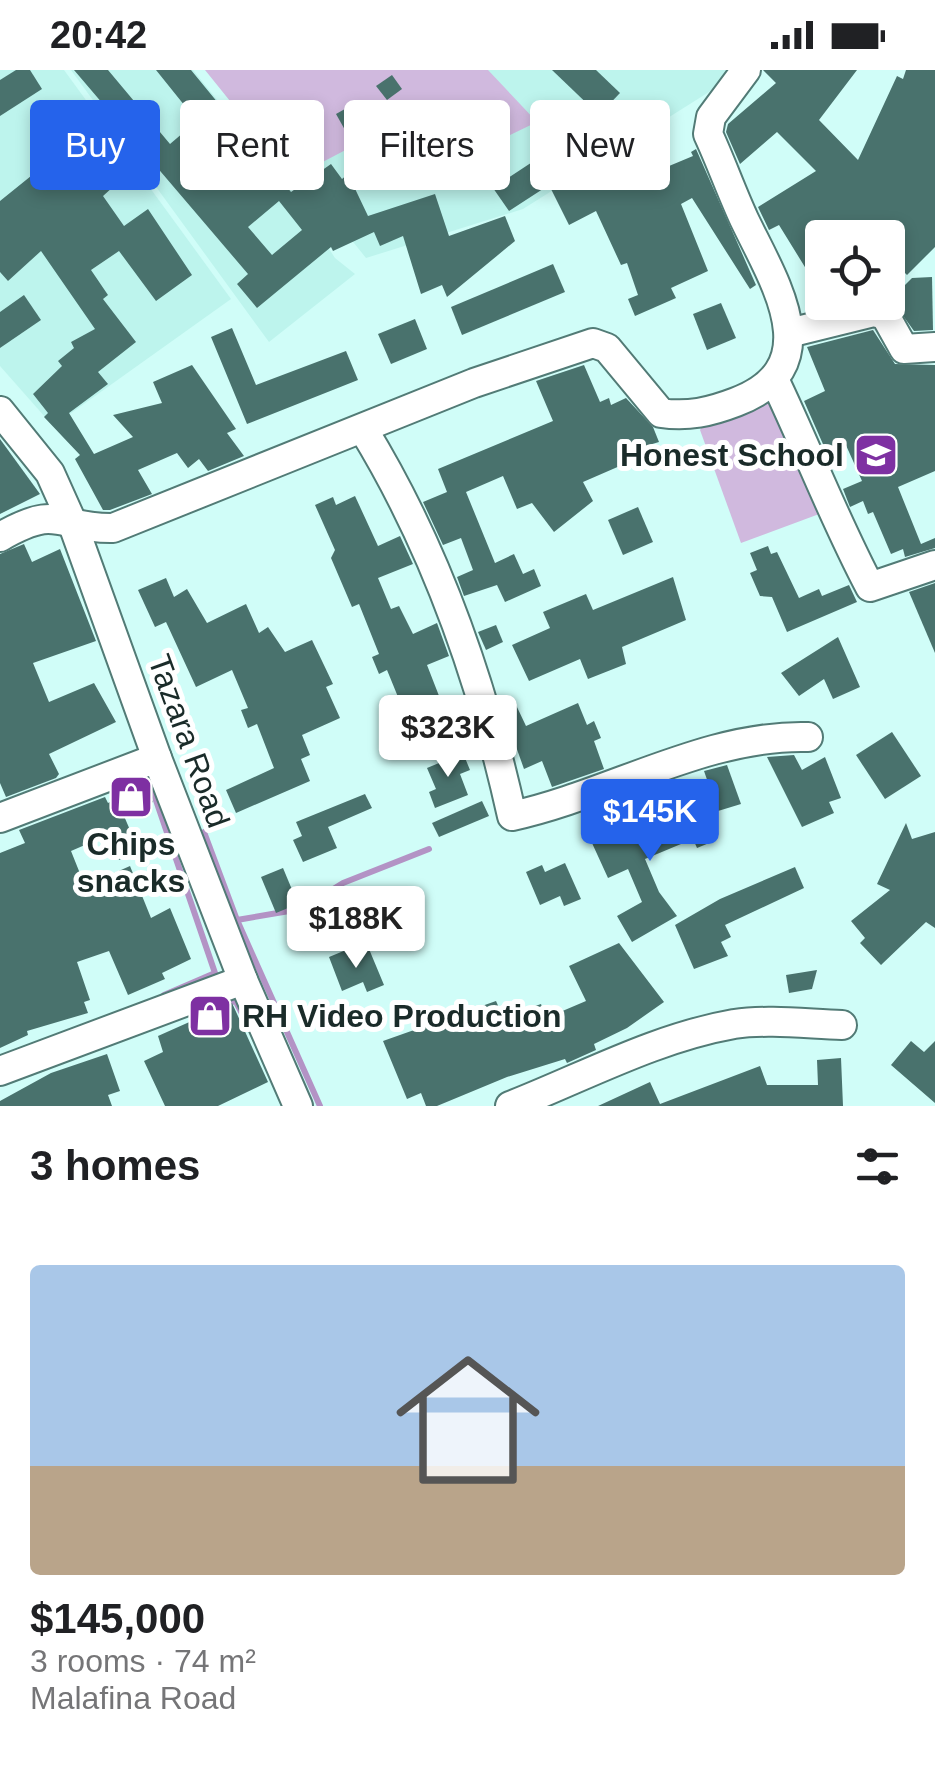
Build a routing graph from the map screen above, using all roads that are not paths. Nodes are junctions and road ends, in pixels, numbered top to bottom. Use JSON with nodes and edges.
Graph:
{"nodes":[{"id":1,"x":746,"y":70,"type":"edge"},
{"id":2,"x":790,"y":333,"type":"junction"},
{"id":3,"x":935,"y":347,"type":"edge"},
{"id":4,"x":774,"y":379,"type":"junction"},
{"id":5,"x":0,"y":412,"type":"edge"},
{"id":6,"x":362,"y":429,"type":"junction"},
{"id":7,"x":72,"y":522,"type":"junction"},
{"id":8,"x":0,"y":537,"type":"edge"},
{"id":9,"x":935,"y":565,"type":"edge"},
{"id":10,"x":808,"y":737,"type":"dead end"},
{"id":11,"x":157,"y":758,"type":"junction"},
{"id":12,"x":0,"y":818,"type":"edge"},
{"id":13,"x":243,"y":980,"type":"junction"},
{"id":14,"x":842,"y":1024,"type":"dead end"},
{"id":15,"x":0,"y":1071,"type":"edge"},
{"id":16,"x":298,"y":1106,"type":"edge"},
{"id":17,"x":510,"y":1106,"type":"edge"}],
"edges":[{"from":1,"to":2,"type":"street"},
{"from":2,"to":3,"type":"street"},
{"from":2,"to":4,"type":"street"},
{"from":4,"to":6,"type":"street"},
{"from":4,"to":9,"type":"street"},
{"from":5,"to":7,"type":"street","name":"Tazara Road"},
{"from":6,"to":7,"type":"street"},
{"from":6,"to":10,"type":"street"},
{"from":7,"to":8,"type":"street"},
{"from":7,"to":11,"type":"street","name":"Tazara Road"},
{"from":11,"to":12,"type":"street"},
{"from":11,"to":13,"type":"street","name":"Tazara Road"},
{"from":13,"to":15,"type":"street"},
{"from":13,"to":16,"type":"street","name":"Tazara Road"},
{"from":14,"to":17,"type":"street"}]}
